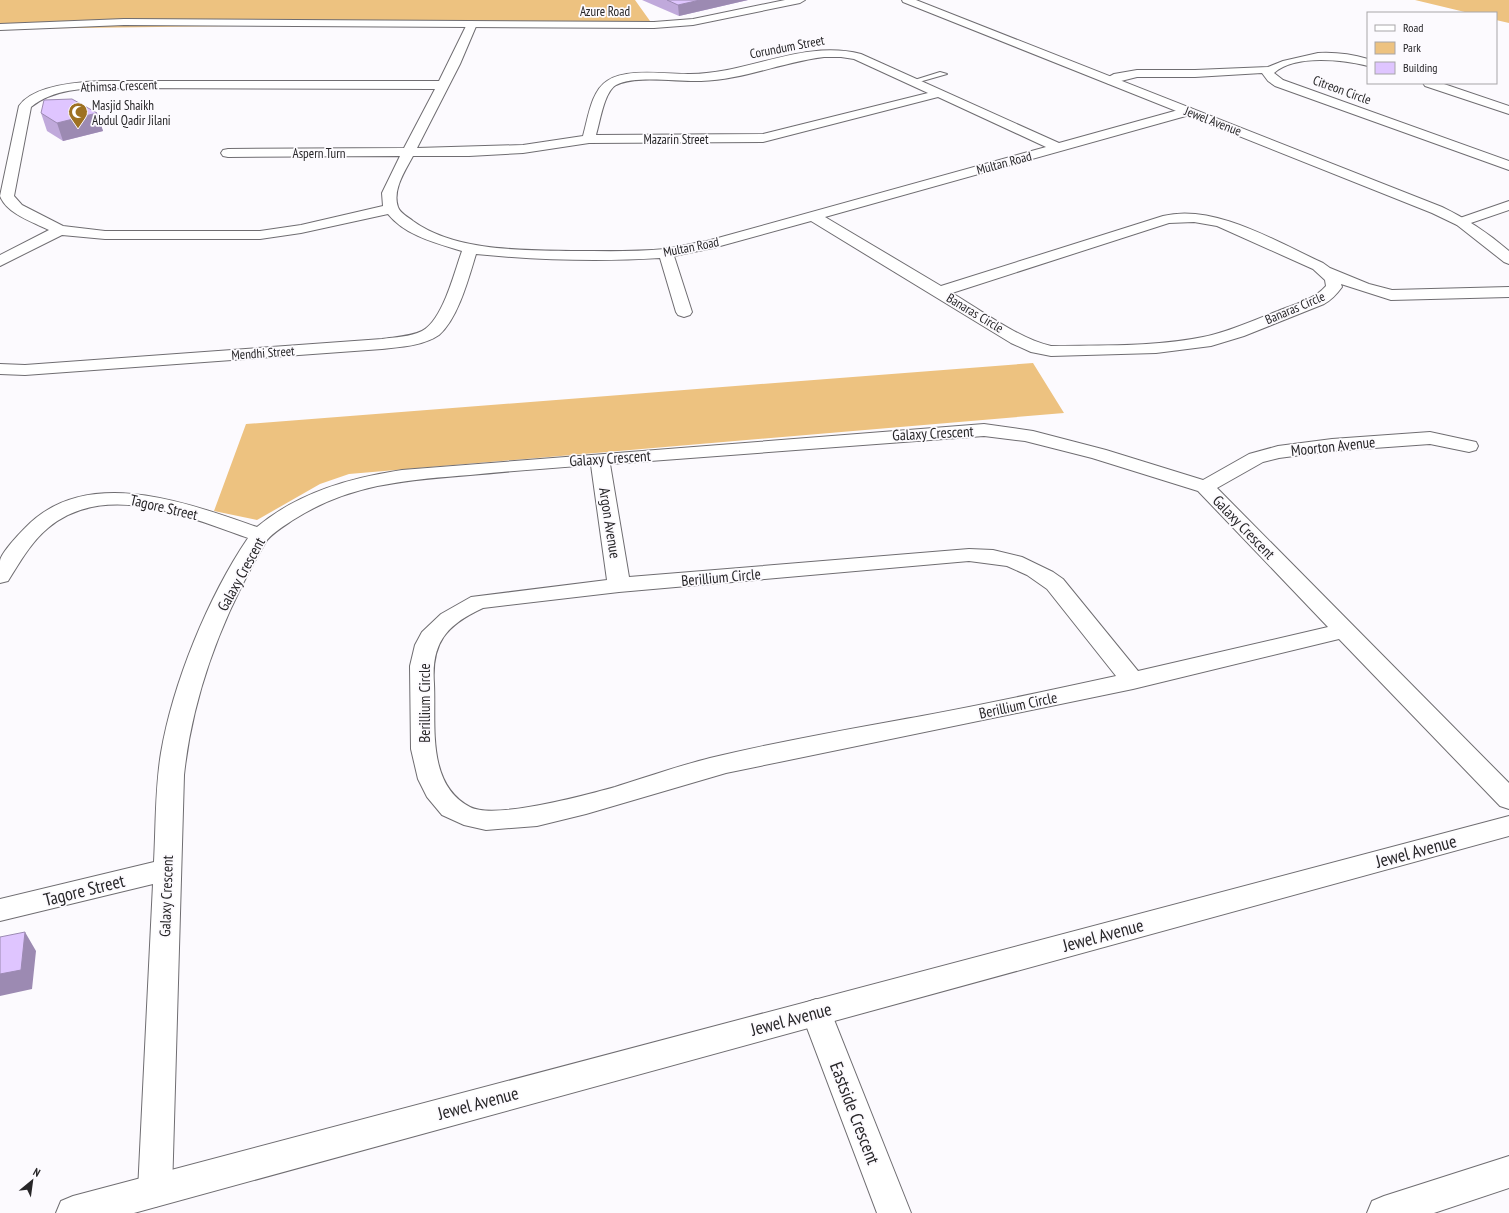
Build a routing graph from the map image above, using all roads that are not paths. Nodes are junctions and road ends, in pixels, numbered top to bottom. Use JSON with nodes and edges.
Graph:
{"nodes":[{"id":1,"x":800,"y":0,"type":"edge"},
{"id":2,"x":906,"y":0,"type":"edge"},
{"id":3,"x":472,"y":24,"type":"junction"},
{"id":4,"x":0,"y":27,"type":"edge"},
{"id":5,"x":1367,"y":63,"type":"edge"},
{"id":6,"x":1270,"y":70,"type":"junction"},
{"id":7,"x":943,"y":74,"type":"dead end"},
{"id":8,"x":1108,"y":80,"type":"junction"},
{"id":9,"x":912,"y":82,"type":"junction"},
{"id":10,"x":1432,"y":84,"type":"edge"},
{"id":11,"x":443,"y":85,"type":"junction"},
{"id":12,"x":937,"y":94,"type":"junction"},
{"id":13,"x":1509,"y":110,"type":"edge"},
{"id":14,"x":1189,"y":111,"type":"junction"},
{"id":15,"x":589,"y":139,"type":"junction"},
{"id":16,"x":1059,"y":148,"type":"junction"},
{"id":17,"x":228,"y":153,"type":"dead end"},
{"id":18,"x":410,"y":153,"type":"junction"},
{"id":19,"x":1509,"y":166,"type":"edge"},
{"id":20,"x":1509,"y":205,"type":"edge"},
{"id":21,"x":391,"y":209,"type":"junction"},
{"id":22,"x":812,"y":216,"type":"junction"},
{"id":23,"x":1462,"y":222,"type":"junction"},
{"id":24,"x":60,"y":230,"type":"junction"},
{"id":25,"x":470,"y":249,"type":"junction"},
{"id":26,"x":666,"y":253,"type":"junction"},
{"id":27,"x":1509,"y":259,"type":"edge"},
{"id":28,"x":0,"y":261,"type":"edge"},
{"id":29,"x":1326,"y":272,"type":"junction"},
{"id":30,"x":939,"y":292,"type":"junction"},
{"id":31,"x":1509,"y":292,"type":"edge"},
{"id":32,"x":684,"y":312,"type":"dead end"},
{"id":33,"x":0,"y":369,"type":"edge"},
{"id":34,"x":1469,"y":446,"type":"dead end"},
{"id":35,"x":600,"y":460,"type":"junction"},
{"id":36,"x":1205,"y":487,"type":"junction"},
{"id":37,"x":260,"y":535,"type":"junction"},
{"id":38,"x":0,"y":576,"type":"edge"},
{"id":39,"x":619,"y":585,"type":"junction"},
{"id":40,"x":1344,"y":630,"type":"junction"},
{"id":41,"x":1133,"y":681,"type":"junction"},
{"id":42,"x":1509,"y":798,"type":"edge"},
{"id":43,"x":1509,"y":826,"type":"edge"},
{"id":44,"x":167,"y":870,"type":"junction"},
{"id":45,"x":0,"y":910,"type":"edge"},
{"id":46,"x":816,"y":1012,"type":"junction"},
{"id":47,"x":1509,"y":1172,"type":"edge"},
{"id":48,"x":155,"y":1191,"type":"junction"},
{"id":49,"x":72,"y":1213,"type":"edge"},
{"id":50,"x":894,"y":1213,"type":"edge"},
{"id":51,"x":1384,"y":1213,"type":"edge"}],
"edges":[{"from":1,"to":3,"type":"street","name":"Azure Road"},
{"from":2,"to":8,"type":"street","name":"Jewel Avenue"},
{"from":3,"to":4,"type":"street","name":"Azure Road"},
{"from":3,"to":11,"type":"street"},
{"from":5,"to":6,"type":"street","name":"Citreon Circle"},
{"from":6,"to":8,"type":"street"},
{"from":6,"to":19,"type":"street","name":"Citreon Circle"},
{"from":7,"to":9,"type":"lane"},
{"from":8,"to":14,"type":"street","name":"Jewel Avenue"},
{"from":9,"to":12,"type":"street","name":"Corundum Street"},
{"from":9,"to":15,"type":"street","name":"Corundum Street"},
{"from":10,"to":13,"type":"street"},
{"from":11,"to":18,"type":"street"},
{"from":11,"to":24,"type":"street","name":"Athimsa Crescent"},
{"from":12,"to":15,"type":"street","name":"Mazarin Street"},
{"from":12,"to":16,"type":"street","name":"Corundum Street"},
{"from":14,"to":16,"type":"street","name":"Multan Road"},
{"from":14,"to":23,"type":"street","name":"Jewel Avenue"},
{"from":15,"to":18,"type":"street","name":"Mazarin Street"},
{"from":16,"to":22,"type":"street","name":"Multan Road"},
{"from":17,"to":18,"type":"street","name":"Aspern Turn"},
{"from":18,"to":21,"type":"street"},
{"from":20,"to":23,"type":"street"},
{"from":21,"to":24,"type":"street","name":"Athimsa Crescent"},
{"from":21,"to":25,"type":"street","name":"Multan Road"},
{"from":22,"to":26,"type":"street","name":"Multan Road"},
{"from":22,"to":30,"type":"street","name":"Banaras Circle"},
{"from":23,"to":27,"type":"street","name":"Jewel Avenue"},
{"from":24,"to":28,"type":"street"},
{"from":25,"to":26,"type":"street","name":"Multan Road"},
{"from":25,"to":33,"type":"street","name":"Mendhi Street"},
{"from":26,"to":32,"type":"street"},
{"from":29,"to":30,"type":"street","name":"Banaras Circle"},
{"from":29,"to":30,"type":"street","name":"Banaras Circle"},
{"from":29,"to":31,"type":"street"},
{"from":34,"to":36,"type":"street","name":"Moorton Avenue"},
{"from":35,"to":36,"type":"street","name":"Galaxy Crescent"},
{"from":35,"to":37,"type":"street","name":"Galaxy Crescent"},
{"from":35,"to":39,"type":"street","name":"Argon Avenue"},
{"from":36,"to":40,"type":"street","name":"Galaxy Crescent"},
{"from":37,"to":38,"type":"street","name":"Tagore Street"},
{"from":37,"to":44,"type":"street","name":"Galaxy Crescent"},
{"from":39,"to":41,"type":"street","name":"Berillium Circle"},
{"from":39,"to":41,"type":"street","name":"Berillium Circle"},
{"from":40,"to":41,"type":"street","name":"Berillium Circle"},
{"from":40,"to":42,"type":"street","name":"Galaxy Crescent"},
{"from":43,"to":46,"type":"street","name":"Jewel Avenue"},
{"from":44,"to":45,"type":"street","name":"Tagore Street"},
{"from":44,"to":48,"type":"street","name":"Galaxy Crescent"},
{"from":46,"to":48,"type":"street","name":"Jewel Avenue"},
{"from":46,"to":50,"type":"street","name":"Eastside Crescent"},
{"from":47,"to":51,"type":"street"},
{"from":48,"to":49,"type":"street","name":"Jewel Avenue"}]}
